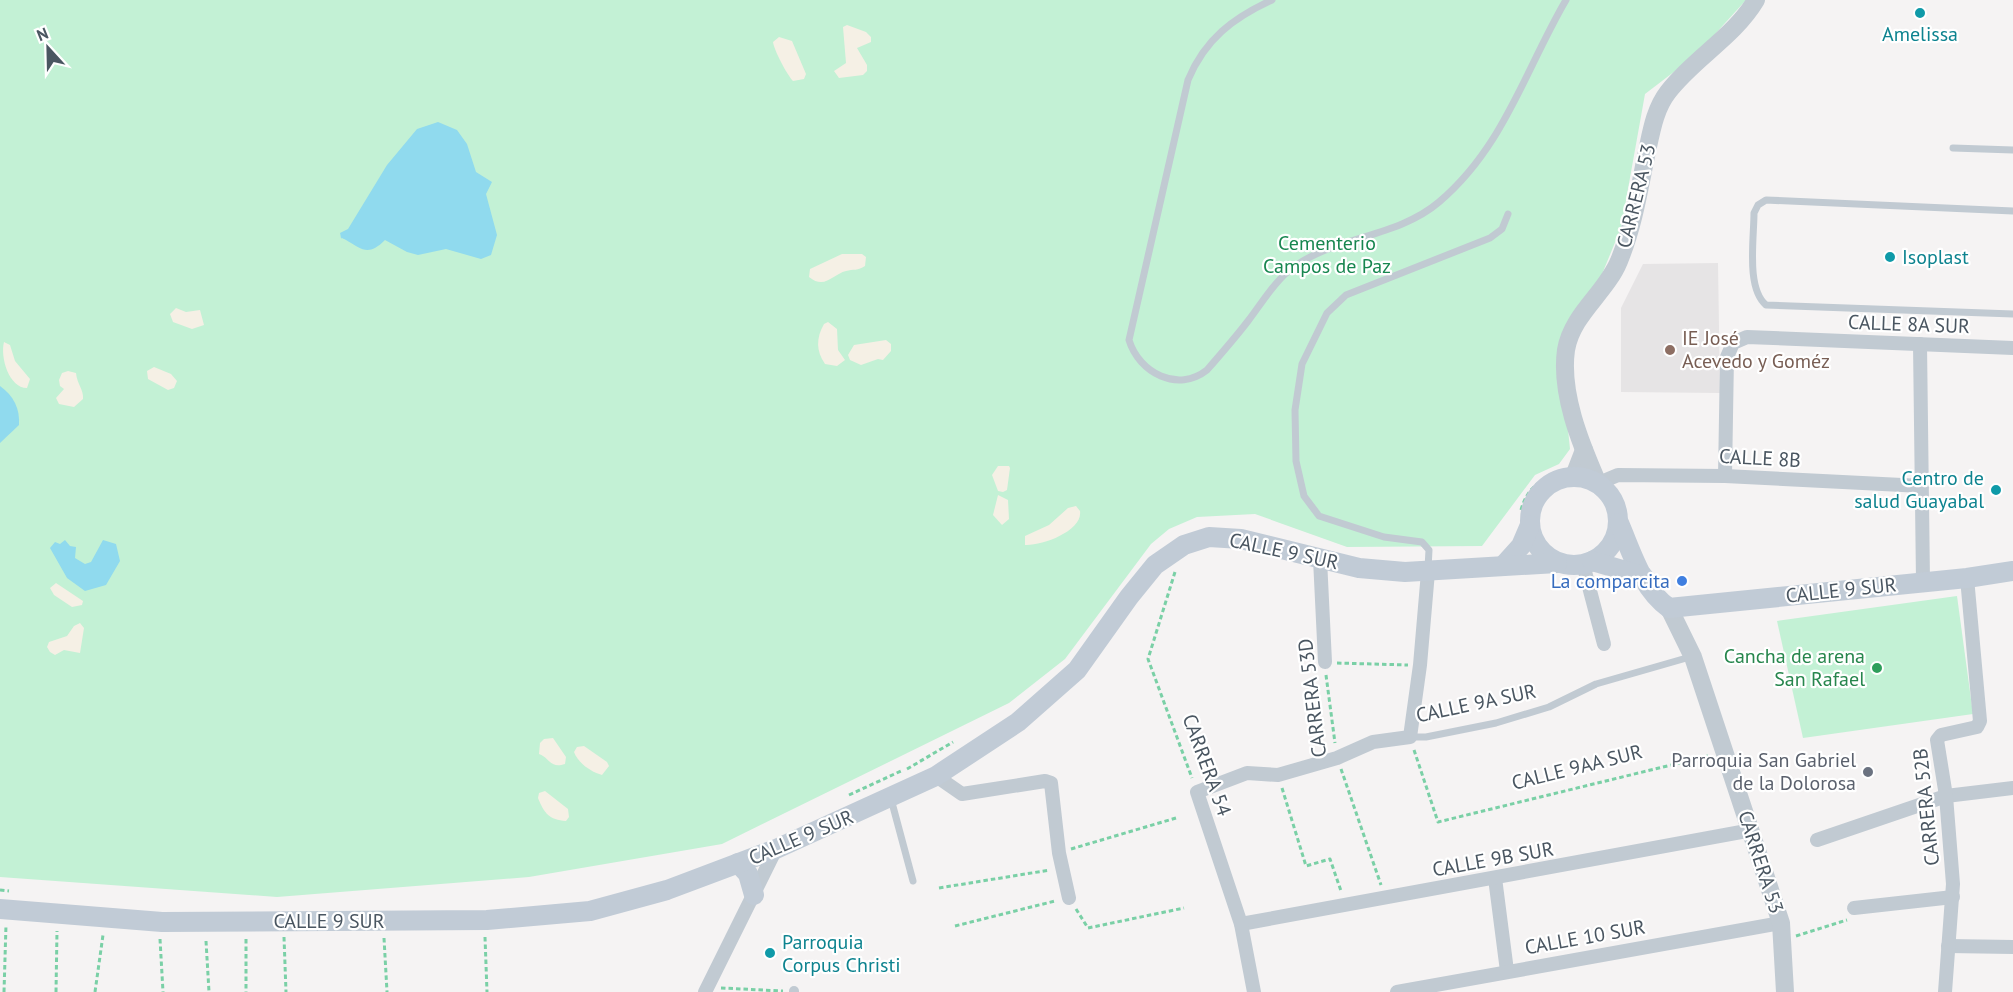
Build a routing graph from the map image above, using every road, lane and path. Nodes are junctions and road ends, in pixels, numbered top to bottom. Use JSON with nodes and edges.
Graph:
{"nodes":[{"id":1,"x":1272,"y":0,"type":"edge"},
{"id":2,"x":1566,"y":0,"type":"edge"},
{"id":3,"x":1756,"y":0,"type":"edge"},
{"id":4,"x":1953,"y":148,"type":"dead end"},
{"id":5,"x":2013,"y":150,"type":"edge"},
{"id":6,"x":2013,"y":211,"type":"edge"},
{"id":7,"x":1508,"y":214,"type":"dead end"},
{"id":8,"x":2013,"y":314,"type":"edge"},
{"id":9,"x":1920,"y":344,"type":"junction"},
{"id":10,"x":2013,"y":348,"type":"edge"},
{"id":11,"x":1584,"y":450,"type":"junction"},
{"id":12,"x":1570,"y":474,"type":"junction"},
{"id":13,"x":1725,"y":476,"type":"junction"},
{"id":14,"x":1598,"y":482,"type":"junction"},
{"id":15,"x":1922,"y":486,"type":"junction"},
{"id":16,"x":1525,"y":520,"type":"junction"},
{"id":17,"x":1619,"y":524,"type":"junction"},
{"id":18,"x":1320,"y":558,"type":"junction"},
{"id":19,"x":1557,"y":563,"type":"junction"},
{"id":20,"x":1588,"y":563,"type":"junction"},
{"id":21,"x":1503,"y":566,"type":"junction"},
{"id":22,"x":1176,"y":570,"type":"dead end"},
{"id":23,"x":2013,"y":571,"type":"edge"},
{"id":24,"x":1428,"y":572,"type":"junction"},
{"id":25,"x":1643,"y":576,"type":"junction"},
{"id":26,"x":1966,"y":578,"type":"junction"},
{"id":27,"x":1923,"y":581,"type":"junction"},
{"id":28,"x":1669,"y":608,"type":"junction"},
{"id":29,"x":1604,"y":644,"type":"dead end"},
{"id":30,"x":1693,"y":657,"type":"junction"},
{"id":31,"x":1325,"y":662,"type":"junction"},
{"id":32,"x":1420,"y":665,"type":"junction"},
{"id":33,"x":1410,"y":737,"type":"junction"},
{"id":34,"x":962,"y":738,"type":"dead end"},
{"id":35,"x":1725,"y":752,"type":"junction"},
{"id":36,"x":1337,"y":758,"type":"junction"},
{"id":37,"x":1278,"y":775,"type":"junction"},
{"id":38,"x":936,"y":776,"type":"junction"},
{"id":39,"x":2013,"y":788,"type":"edge"},
{"id":40,"x":1197,"y":792,"type":"junction"},
{"id":41,"x":1946,"y":796,"type":"junction"},
{"id":42,"x":844,"y":797,"type":"dead end"},
{"id":43,"x":891,"y":799,"type":"junction"},
{"id":44,"x":1176,"y":818,"type":"dead end"},
{"id":45,"x":1752,"y":830,"type":"junction"},
{"id":46,"x":1817,"y":840,"type":"dead end"},
{"id":47,"x":776,"y":849,"type":"junction"},
{"id":48,"x":1059,"y":853,"type":"junction"},
{"id":49,"x":738,"y":863,"type":"junction"},
{"id":50,"x":1062,"y":868,"type":"junction"},
{"id":51,"x":1495,"y":878,"type":"junction"},
{"id":52,"x":913,"y":881,"type":"dead end"},
{"id":53,"x":939,"y":888,"type":"dead end"},
{"id":54,"x":754,"y":895,"type":"junction"},
{"id":55,"x":1953,"y":897,"type":"junction"},
{"id":56,"x":1069,"y":898,"type":"junction"},
{"id":57,"x":1386,"y":898,"type":"junction"},
{"id":58,"x":1346,"y":905,"type":"junction"},
{"id":59,"x":1184,"y":908,"type":"dead end"},
{"id":60,"x":1854,"y":908,"type":"joint"},
{"id":61,"x":3,"y":917,"type":"edge"},
{"id":62,"x":1241,"y":924,"type":"junction"},
{"id":63,"x":955,"y":926,"type":"dead end"},
{"id":64,"x":57,"y":931,"type":"dead end"},
{"id":65,"x":1782,"y":931,"type":"junction"},
{"id":66,"x":485,"y":932,"type":"dead end"},
{"id":67,"x":384,"y":933,"type":"dead end"},
{"id":68,"x":103,"y":934,"type":"dead end"},
{"id":69,"x":284,"y":936,"type":"dead end"},
{"id":70,"x":160,"y":939,"type":"dead end"},
{"id":71,"x":246,"y":939,"type":"dead end"},
{"id":72,"x":206,"y":941,"type":"dead end"},
{"id":73,"x":1948,"y":946,"type":"junction"},
{"id":74,"x":2013,"y":947,"type":"edge"},
{"id":75,"x":1506,"y":971,"type":"junction"},
{"id":76,"x":706,"y":990,"type":"edge"},
{"id":77,"x":4,"y":992,"type":"edge"},
{"id":78,"x":56,"y":992,"type":"edge"},
{"id":79,"x":95,"y":992,"type":"edge"},
{"id":80,"x":163,"y":992,"type":"edge"},
{"id":81,"x":208,"y":992,"type":"edge"},
{"id":82,"x":246,"y":992,"type":"edge"},
{"id":83,"x":286,"y":992,"type":"edge"},
{"id":84,"x":387,"y":992,"type":"edge"},
{"id":85,"x":487,"y":992,"type":"edge"},
{"id":86,"x":773,"y":992,"type":"edge"},
{"id":87,"x":1254,"y":992,"type":"edge"},
{"id":88,"x":1397,"y":992,"type":"edge"},
{"id":89,"x":1785,"y":992,"type":"edge"},
{"id":90,"x":1945,"y":992,"type":"edge"}],
"edges":[{"from":1,"to":2,"type":"lane"},
{"from":3,"to":11,"type":"street","name":"CARRERA 53"},
{"from":4,"to":5,"type":"lane"},
{"from":6,"to":8,"type":"lane"},
{"from":7,"to":24,"type":"lane"},
{"from":9,"to":10,"type":"street","name":"CALLE 8A SUR"},
{"from":9,"to":13,"type":"street","name":"CALLE 8A SUR"},
{"from":9,"to":15,"type":"street"},
{"from":11,"to":12,"type":"street"},
{"from":11,"to":14,"type":"street","name":"CARRERA 53"},
{"from":12,"to":14,"type":"main road"},
{"from":12,"to":16,"type":"main road"},
{"from":12,"to":16,"type":"path"},
{"from":13,"to":14,"type":"street","name":"CALLE 8B"},
{"from":13,"to":15,"type":"street","name":"CALLE 8B"},
{"from":14,"to":17,"type":"main road"},
{"from":15,"to":27,"type":"street"},
{"from":16,"to":19,"type":"main road"},
{"from":16,"to":21,"type":"main road"},
{"from":17,"to":20,"type":"main road"},
{"from":17,"to":25,"type":"main road","name":"CARRERA 53"},
{"from":18,"to":24,"type":"main road","name":"CALLE 9 SUR"},
{"from":18,"to":31,"type":"street","name":"CARRERA 53D"},
{"from":18,"to":38,"type":"main road","name":"CALLE 9 SUR"},
{"from":19,"to":20,"type":"main road"},
{"from":19,"to":21,"type":"main road","name":"CALLE 9 SUR"},
{"from":20,"to":25,"type":"main road"},
{"from":20,"to":29,"type":"street"},
{"from":21,"to":24,"type":"main road","name":"CALLE 9 SUR"},
{"from":22,"to":40,"type":"path","name":"CARRERA 54"},
{"from":23,"to":26,"type":"main road","name":"CALLE 9 SUR"},
{"from":24,"to":32,"type":"street"},
{"from":25,"to":28,"type":"main road","name":"CARRERA 53"},
{"from":26,"to":27,"type":"main road","name":"CALLE 9 SUR"},
{"from":26,"to":41,"type":"street","name":"CARRERA 52B"},
{"from":27,"to":28,"type":"main road","name":"CALLE 9 SUR"},
{"from":28,"to":30,"type":"street","name":"CARRERA 53"},
{"from":30,"to":33,"type":"lane","name":"CALLE 9A SUR"},
{"from":30,"to":35,"type":"street","name":"CARRERA 53"},
{"from":31,"to":32,"type":"path"},
{"from":31,"to":36,"type":"path","name":"CARRERA 53D"},
{"from":32,"to":33,"type":"street"},
{"from":33,"to":35,"type":"path","name":"CALLE 9AA SUR"},
{"from":33,"to":36,"type":"street","name":"CALLE 9A SUR"},
{"from":34,"to":42,"type":"path"},
{"from":35,"to":45,"type":"street","name":"CARRERA 53"},
{"from":36,"to":37,"type":"street","name":"CALLE 9A SUR"},
{"from":36,"to":57,"type":"path","name":"CARRERA 53D"},
{"from":37,"to":40,"type":"street","name":"CALLE 9A SUR"},
{"from":37,"to":58,"type":"path"},
{"from":38,"to":43,"type":"main road","name":"CALLE 9 SUR"},
{"from":38,"to":48,"type":"street"},
{"from":39,"to":41,"type":"street"},
{"from":40,"to":62,"type":"street","name":"CARRERA 54"},
{"from":41,"to":46,"type":"street"},
{"from":41,"to":55,"type":"street","name":"CARRERA 52B"},
{"from":43,"to":47,"type":"main road","name":"CALLE 9 SUR"},
{"from":43,"to":52,"type":"lane"},
{"from":44,"to":48,"type":"path"},
{"from":45,"to":51,"type":"street","name":"CALLE 9B SUR"},
{"from":45,"to":65,"type":"street","name":"CARRERA 53"},
{"from":47,"to":49,"type":"main road","name":"CALLE 9 SUR"},
{"from":47,"to":54,"type":"street"},
{"from":48,"to":50,"type":"street"},
{"from":49,"to":54,"type":"main road"},
{"from":49,"to":61,"type":"main road","name":"CALLE 9 SUR"},
{"from":50,"to":53,"type":"path"},
{"from":50,"to":56,"type":"street"},
{"from":51,"to":57,"type":"street","name":"CALLE 9B SUR"},
{"from":51,"to":75,"type":"street"},
{"from":54,"to":76,"type":"street"},
{"from":55,"to":60,"type":"street"},
{"from":55,"to":73,"type":"street","name":"CARRERA 52B"},
{"from":56,"to":59,"type":"path"},
{"from":56,"to":63,"type":"path"},
{"from":57,"to":58,"type":"street","name":"CALLE 9B SUR"},
{"from":58,"to":62,"type":"street","name":"CALLE 9B SUR"},
{"from":60,"to":65,"type":"path"},
{"from":61,"to":77,"type":"path"},
{"from":62,"to":87,"type":"street","name":"CARRERA 54"},
{"from":64,"to":78,"type":"path"},
{"from":65,"to":75,"type":"street","name":"CALLE 10 SUR"},
{"from":65,"to":89,"type":"street","name":"CARRERA 53"},
{"from":66,"to":85,"type":"path"},
{"from":67,"to":84,"type":"path"},
{"from":68,"to":79,"type":"path"},
{"from":69,"to":83,"type":"path"},
{"from":70,"to":80,"type":"path"},
{"from":71,"to":82,"type":"path"},
{"from":72,"to":81,"type":"path"},
{"from":73,"to":74,"type":"street"},
{"from":73,"to":90,"type":"street","name":"CARRERA 52B"},
{"from":75,"to":88,"type":"street","name":"CALLE 10 SUR"},
{"from":76,"to":86,"type":"path"}]}
